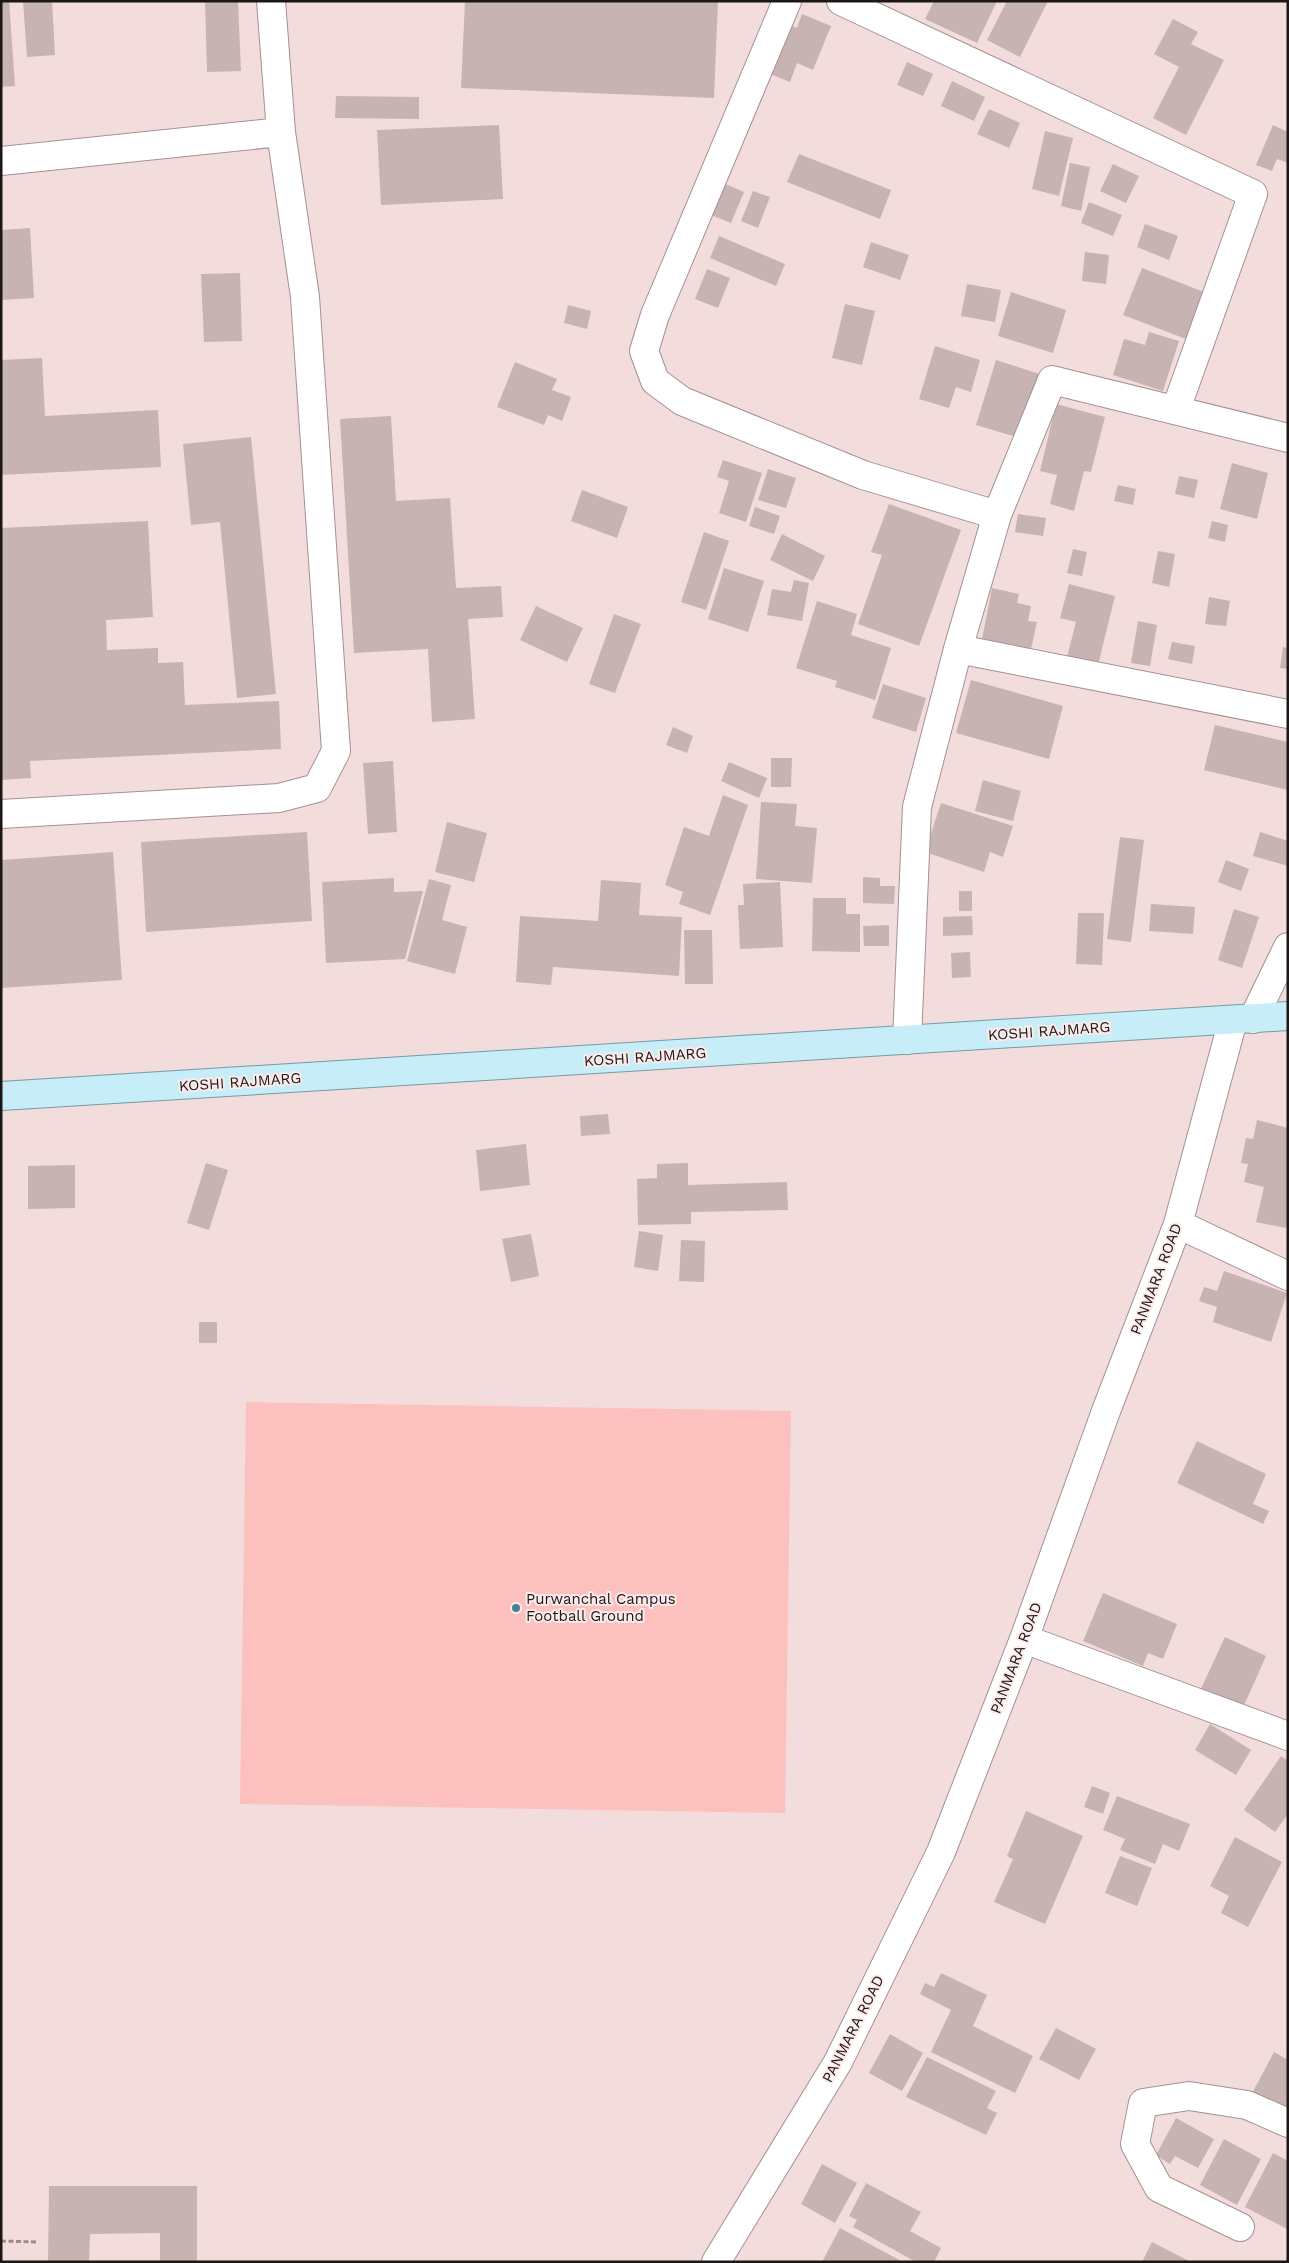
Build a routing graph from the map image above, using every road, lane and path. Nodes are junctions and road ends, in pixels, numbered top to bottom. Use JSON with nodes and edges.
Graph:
{"nodes":[{"id":1,"x":271,"y":1,"type":"edge"},
{"id":2,"x":786,"y":1,"type":"edge"},
{"id":3,"x":841,"y":1,"type":"edge"},
{"id":4,"x":281,"y":132,"type":"junction"},
{"id":5,"x":1,"y":160,"type":"edge"},
{"id":6,"x":1176,"y":409,"type":"junction"},
{"id":7,"x":1288,"y":438,"type":"edge"},
{"id":8,"x":997,"y":515,"type":"junction"},
{"id":9,"x":958,"y":649,"type":"junction"},
{"id":10,"x":1288,"y":714,"type":"edge"},
{"id":11,"x":1,"y":814,"type":"edge"},
{"id":12,"x":1288,"y":947,"type":"edge"},
{"id":13,"x":1288,"y":1016,"type":"edge"},
{"id":14,"x":1243,"y":1019,"type":"junction"},
{"id":15,"x":907,"y":1040,"type":"junction"},
{"id":16,"x":1,"y":1096,"type":"edge"},
{"id":17,"x":1178,"y":1224,"type":"junction"},
{"id":18,"x":1288,"y":1276,"type":"edge"},
{"id":19,"x":1024,"y":1639,"type":"junction"},
{"id":20,"x":1288,"y":1736,"type":"edge"},
{"id":21,"x":1288,"y":2123,"type":"edge"},
{"id":22,"x":1240,"y":2227,"type":"dead end"},
{"id":23,"x":1,"y":2241,"type":"edge"},
{"id":24,"x":37,"y":2242,"type":"dead end"},
{"id":25,"x":716,"y":2262,"type":"edge"}],
"edges":[{"from":1,"to":4,"type":"street"},
{"from":2,"to":8,"type":"street"},
{"from":3,"to":6,"type":"street"},
{"from":4,"to":5,"type":"street"},
{"from":4,"to":11,"type":"street"},
{"from":6,"to":7,"type":"street"},
{"from":6,"to":8,"type":"street"},
{"from":8,"to":9,"type":"street"},
{"from":9,"to":10,"type":"street"},
{"from":9,"to":15,"type":"street"},
{"from":12,"to":14,"type":"street","name":"PANMARA ROAD"},
{"from":13,"to":14,"type":"main road","name":"KOSHI RAJMARG"},
{"from":14,"to":15,"type":"main road","name":"KOSHI RAJMARG"},
{"from":14,"to":17,"type":"street","name":"PANMARA ROAD"},
{"from":15,"to":16,"type":"main road","name":"KOSHI RAJMARG"},
{"from":17,"to":18,"type":"street"},
{"from":17,"to":19,"type":"street","name":"PANMARA ROAD"},
{"from":19,"to":20,"type":"street"},
{"from":19,"to":25,"type":"street","name":"PANMARA ROAD"},
{"from":21,"to":22,"type":"street"},
{"from":23,"to":24,"type":"path"}]}
